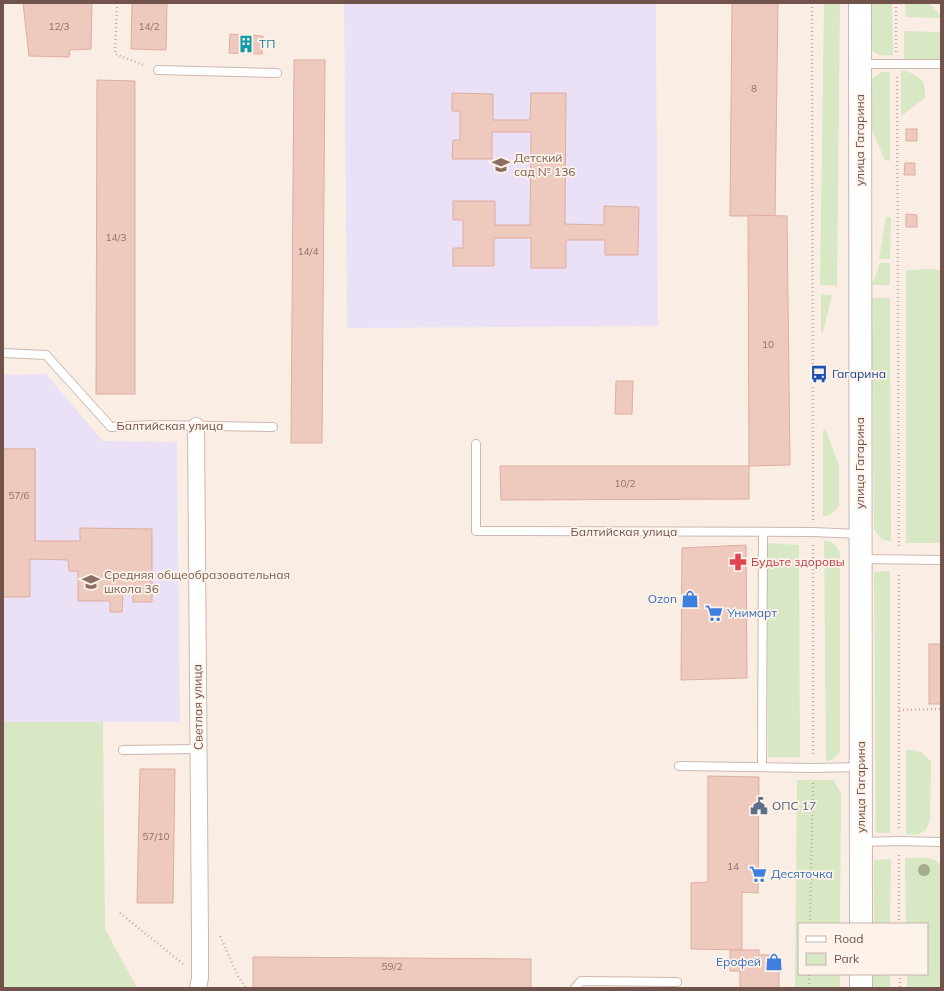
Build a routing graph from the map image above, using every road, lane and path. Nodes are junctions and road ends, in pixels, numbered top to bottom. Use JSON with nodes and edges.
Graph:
{"nodes":[{"id":1,"x":117,"y":3,"type":"edge"},
{"id":2,"x":812,"y":3,"type":"edge"},
{"id":3,"x":860,"y":3,"type":"edge"},
{"id":4,"x":896,"y":3,"type":"edge"},
{"id":5,"x":860,"y":64,"type":"junction"},
{"id":6,"x":941,"y":64,"type":"edge"},
{"id":7,"x":896,"y":65,"type":"junction"},
{"id":8,"x":158,"y":70,"type":"joint"},
{"id":9,"x":277,"y":74,"type":"dead end"},
{"id":10,"x":3,"y":352,"type":"edge"},
{"id":11,"x":196,"y":426,"type":"junction"},
{"id":12,"x":273,"y":427,"type":"dead end"},
{"id":13,"x":476,"y":444,"type":"dead end"},
{"id":14,"x":762,"y":532,"type":"junction"},
{"id":15,"x":813,"y":532,"type":"junction"},
{"id":16,"x":860,"y":534,"type":"junction"},
{"id":17,"x":860,"y":559,"type":"junction"},
{"id":18,"x":899,"y":560,"type":"junction"},
{"id":19,"x":941,"y":560,"type":"edge"},
{"id":20,"x":941,"y":709,"type":"edge"},
{"id":21,"x":899,"y":710,"type":"junction"},
{"id":22,"x":123,"y":750,"type":"dead end"},
{"id":23,"x":199,"y":750,"type":"junction"},
{"id":24,"x":679,"y":766,"type":"dead end"},
{"id":25,"x":762,"y":767,"type":"junction"},
{"id":26,"x":861,"y":767,"type":"junction"},
{"id":27,"x":813,"y":768,"type":"junction"},
{"id":28,"x":899,"y":841,"type":"junction"},
{"id":29,"x":861,"y":842,"type":"junction"},
{"id":30,"x":941,"y":842,"type":"edge"},
{"id":31,"x":120,"y":913,"type":"dead end"},
{"id":32,"x":810,"y":923,"type":"edge"},
{"id":33,"x":861,"y":923,"type":"edge"},
{"id":34,"x":899,"y":923,"type":"edge"},
{"id":35,"x":220,"y":936,"type":"dead end"},
{"id":36,"x":809,"y":975,"type":"edge"},
{"id":37,"x":861,"y":975,"type":"edge"},
{"id":38,"x":900,"y":975,"type":"edge"},
{"id":39,"x":678,"y":982,"type":"dead end"},
{"id":40,"x":199,"y":983,"type":"edge"},
{"id":41,"x":246,"y":988,"type":"edge"},
{"id":42,"x":575,"y":988,"type":"edge"},
{"id":43,"x":809,"y":988,"type":"edge"},
{"id":44,"x":861,"y":988,"type":"edge"},
{"id":45,"x":900,"y":988,"type":"edge"}],
"edges":[{"from":1,"to":8,"type":"path"},
{"from":2,"to":15,"type":"path"},
{"from":3,"to":5,"type":"street","name":"улица Гагарина"},
{"from":4,"to":7,"type":"path"},
{"from":5,"to":7,"type":"lane"},
{"from":5,"to":16,"type":"street","name":"улица Гагарина"},
{"from":6,"to":7,"type":"lane"},
{"from":7,"to":18,"type":"path"},
{"from":8,"to":9,"type":"lane"},
{"from":10,"to":11,"type":"lane","name":"Балтийская улица"},
{"from":11,"to":12,"type":"lane","name":"Балтийская улица"},
{"from":11,"to":23,"type":"street","name":"Светлая улица"},
{"from":13,"to":14,"type":"lane","name":"Балтийская улица"},
{"from":14,"to":15,"type":"lane","name":"Балтийская улица"},
{"from":14,"to":25,"type":"lane"},
{"from":15,"to":16,"type":"lane","name":"Балтийская улица"},
{"from":15,"to":27,"type":"path"},
{"from":16,"to":17,"type":"street","name":"улица Гагарина"},
{"from":17,"to":18,"type":"lane"},
{"from":17,"to":26,"type":"street","name":"улица Гагарина"},
{"from":18,"to":19,"type":"lane"},
{"from":18,"to":21,"type":"path"},
{"from":20,"to":21,"type":"path"},
{"from":21,"to":28,"type":"path"},
{"from":22,"to":23,"type":"lane"},
{"from":23,"to":40,"type":"street","name":"Светлая улица"},
{"from":24,"to":25,"type":"lane"},
{"from":25,"to":27,"type":"lane"},
{"from":26,"to":27,"type":"lane"},
{"from":26,"to":29,"type":"street","name":"улица Гагарина"},
{"from":27,"to":32,"type":"path"},
{"from":28,"to":29,"type":"lane"},
{"from":28,"to":30,"type":"lane"},
{"from":28,"to":34,"type":"path"},
{"from":29,"to":33,"type":"street","name":"улица Гагарина"},
{"from":31,"to":40,"type":"path"},
{"from":35,"to":41,"type":"path"},
{"from":36,"to":43,"type":"path"},
{"from":37,"to":44,"type":"street"},
{"from":38,"to":45,"type":"path"},
{"from":39,"to":42,"type":"lane"}]}
